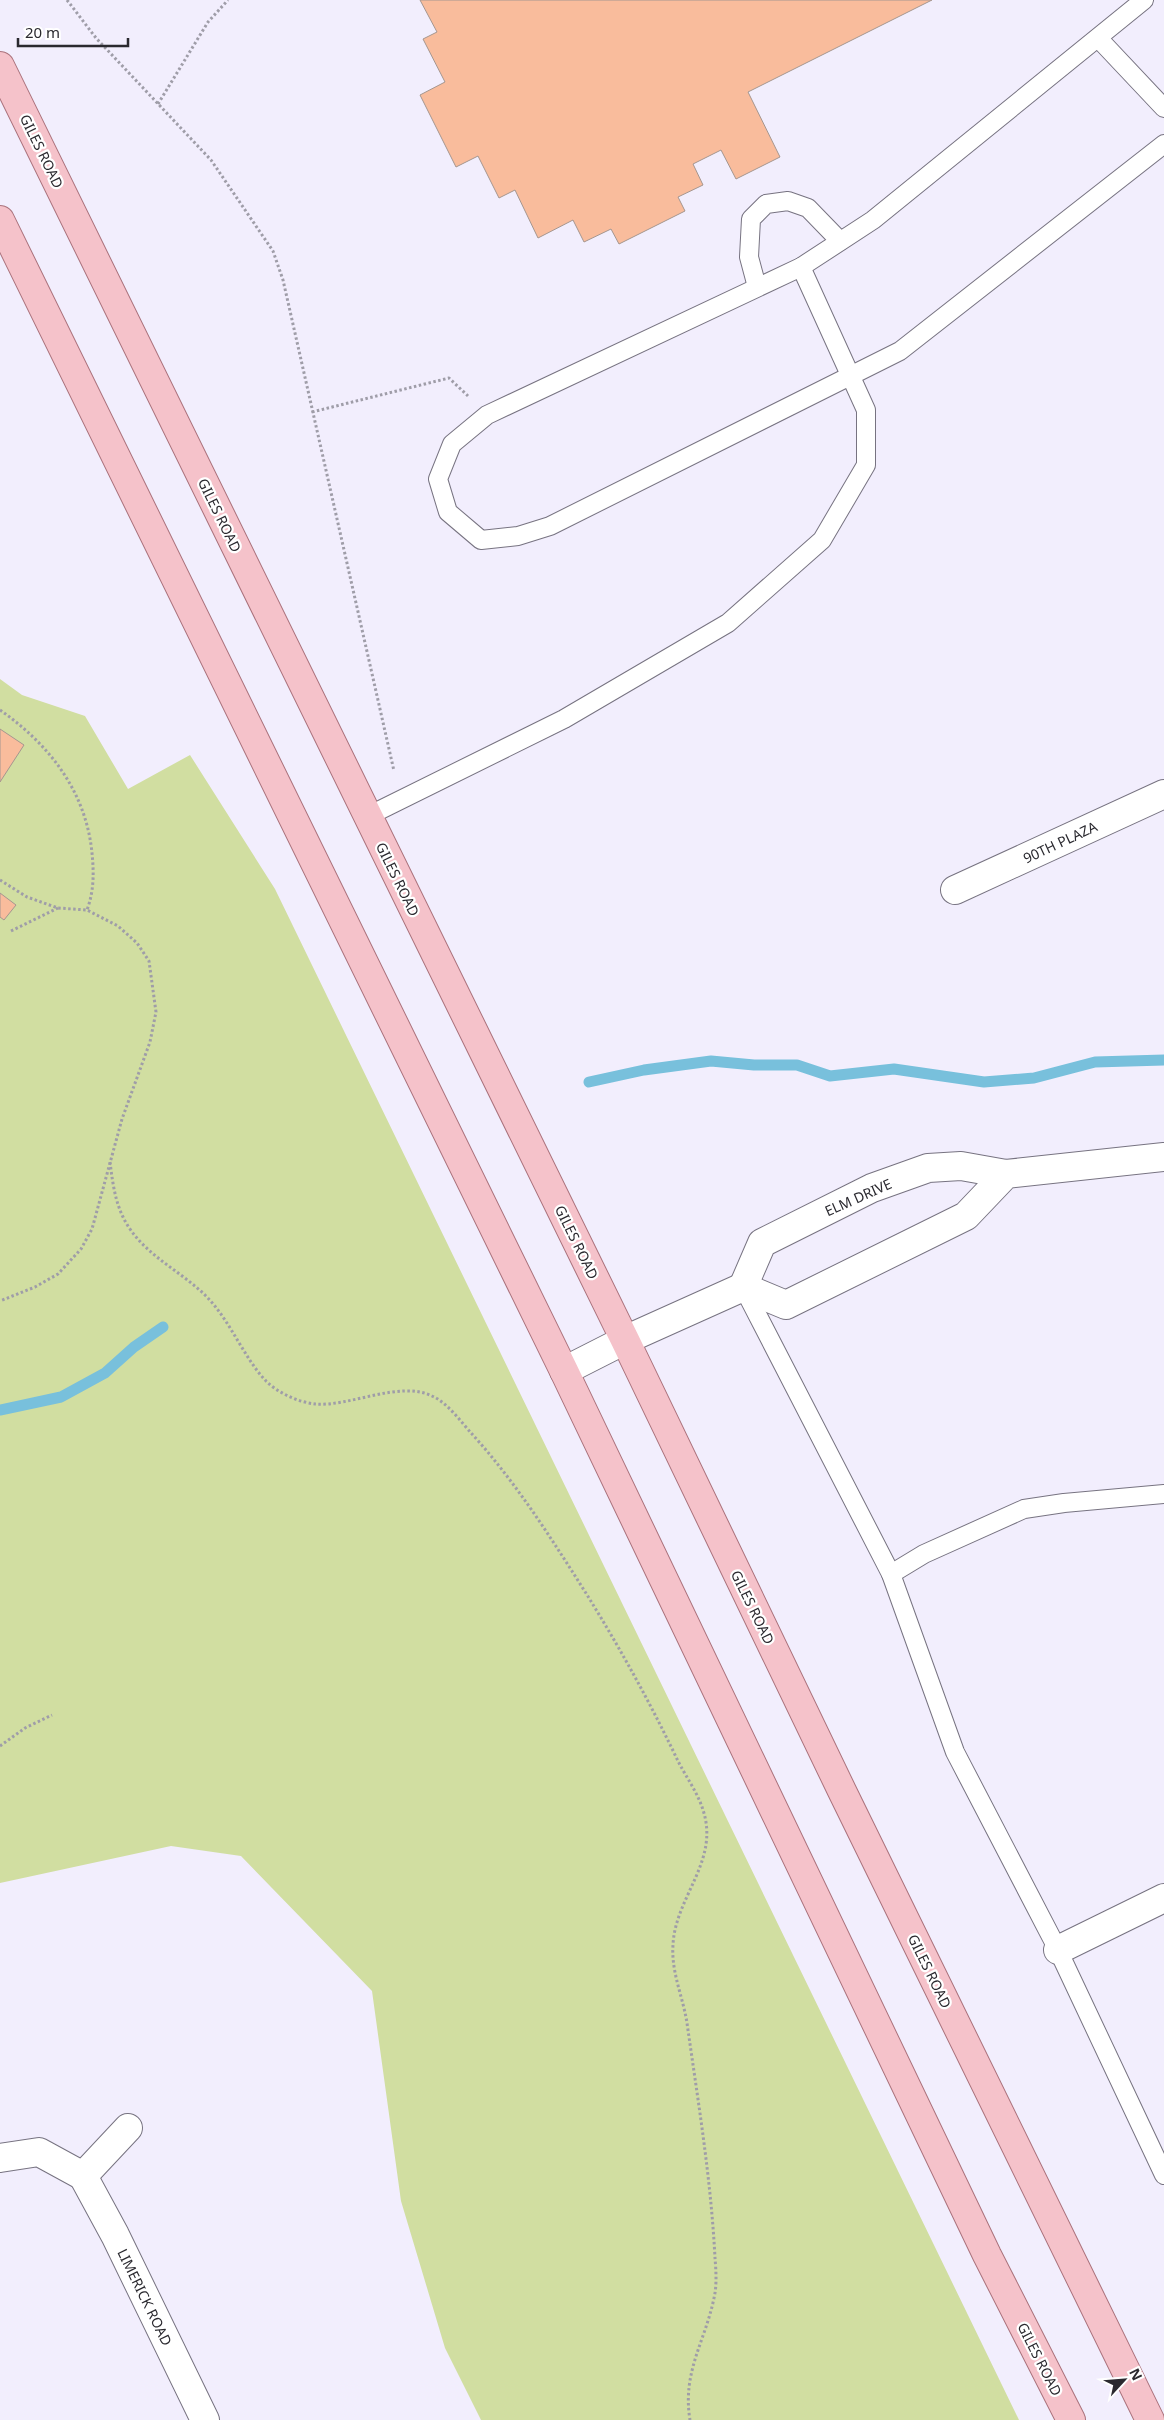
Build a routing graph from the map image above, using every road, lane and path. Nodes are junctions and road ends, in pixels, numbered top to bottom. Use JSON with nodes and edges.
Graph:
{"nodes":[{"id":1,"x":68,"y":0,"type":"edge"},
{"id":2,"x":228,"y":0,"type":"edge"},
{"id":3,"x":1144,"y":0,"type":"edge"},
{"id":4,"x":1098,"y":38,"type":"junction"},
{"id":5,"x":0,"y":66,"type":"edge"},
{"id":6,"x":158,"y":104,"type":"junction"},
{"id":7,"x":1164,"y":108,"type":"edge"},
{"id":8,"x":1164,"y":144,"type":"edge"},
{"id":9,"x":0,"y":220,"type":"edge"},
{"id":10,"x":840,"y":241,"type":"junction"},
{"id":11,"x":802,"y":267,"type":"junction"},
{"id":12,"x":757,"y":288,"type":"junction"},
{"id":13,"x":851,"y":376,"type":"junction"},
{"id":14,"x":312,"y":412,"type":"junction"},
{"id":15,"x":487,"y":415,"type":"junction"},
{"id":16,"x":0,"y":710,"type":"edge"},
{"id":17,"x":1164,"y":794,"type":"edge"},
{"id":18,"x":400,"y":800,"type":"junction"},
{"id":19,"x":368,"y":816,"type":"junction"},
{"id":20,"x":0,"y":880,"type":"edge"},
{"id":21,"x":955,"y":890,"type":"dead end"},
{"id":22,"x":58,"y":908,"type":"junction"},
{"id":23,"x":87,"y":910,"type":"junction"},
{"id":24,"x":11,"y":931,"type":"dead end"},
{"id":25,"x":1164,"y":1157,"type":"edge"},
{"id":26,"x":110,"y":1162,"type":"junction"},
{"id":27,"x":1006,"y":1174,"type":"junction"},
{"id":28,"x":743,"y":1287,"type":"junction"},
{"id":29,"x":0,"y":1301,"type":"edge"},
{"id":30,"x":625,"y":1340,"type":"junction"},
{"id":31,"x":564,"y":1371,"type":"junction"},
{"id":32,"x":1164,"y":1494,"type":"edge"},
{"id":33,"x":891,"y":1574,"type":"junction"},
{"id":34,"x":52,"y":1715,"type":"dead end"},
{"id":35,"x":0,"y":1746,"type":"edge"},
{"id":36,"x":1164,"y":1898,"type":"edge"},
{"id":37,"x":1058,"y":1950,"type":"junction"},
{"id":38,"x":128,"y":2128,"type":"dead end"},
{"id":39,"x":0,"y":2158,"type":"edge"},
{"id":40,"x":1164,"y":2175,"type":"edge"},
{"id":41,"x":83,"y":2176,"type":"junction"},
{"id":42,"x":205,"y":2420,"type":"edge"},
{"id":43,"x":690,"y":2420,"type":"edge"},
{"id":44,"x":1071,"y":2420,"type":"edge"},
{"id":45,"x":1150,"y":2420,"type":"edge"}],
"edges":[{"from":1,"to":6,"type":"path"},
{"from":2,"to":6,"type":"path"},
{"from":3,"to":4,"type":"lane"},
{"from":4,"to":7,"type":"lane"},
{"from":4,"to":10,"type":"lane"},
{"from":5,"to":19,"type":"main road","name":"GILES ROAD"},
{"from":6,"to":14,"type":"path"},
{"from":8,"to":13,"type":"lane"},
{"from":9,"to":31,"type":"main road","name":"GILES ROAD"},
{"from":10,"to":11,"type":"lane"},
{"from":10,"to":12,"type":"lane"},
{"from":11,"to":12,"type":"lane"},
{"from":11,"to":13,"type":"lane"},
{"from":12,"to":15,"type":"lane"},
{"from":13,"to":15,"type":"lane"},
{"from":13,"to":18,"type":"lane"},
{"from":14,"to":15,"type":"path"},
{"from":14,"to":18,"type":"path"},
{"from":16,"to":23,"type":"path"},
{"from":17,"to":21,"type":"street","name":"90TH PLAZA"},
{"from":18,"to":19,"type":"lane"},
{"from":19,"to":30,"type":"main road","name":"GILES ROAD"},
{"from":20,"to":22,"type":"path"},
{"from":22,"to":23,"type":"path"},
{"from":22,"to":24,"type":"path"},
{"from":23,"to":26,"type":"path"},
{"from":25,"to":27,"type":"street","name":"ELM DRIVE"},
{"from":26,"to":29,"type":"path"},
{"from":26,"to":43,"type":"path"},
{"from":27,"to":28,"type":"street"},
{"from":27,"to":28,"type":"street","name":"ELM DRIVE"},
{"from":28,"to":30,"type":"street"},
{"from":28,"to":33,"type":"lane"},
{"from":30,"to":31,"type":"street"},
{"from":30,"to":45,"type":"main road","name":"GILES ROAD"},
{"from":31,"to":44,"type":"main road","name":"GILES ROAD"},
{"from":32,"to":33,"type":"lane"},
{"from":33,"to":37,"type":"lane"},
{"from":34,"to":35,"type":"path"},
{"from":36,"to":37,"type":"street"},
{"from":37,"to":40,"type":"lane"},
{"from":38,"to":41,"type":"street"},
{"from":39,"to":41,"type":"street"},
{"from":41,"to":42,"type":"street","name":"LIMERICK ROAD"}]}
